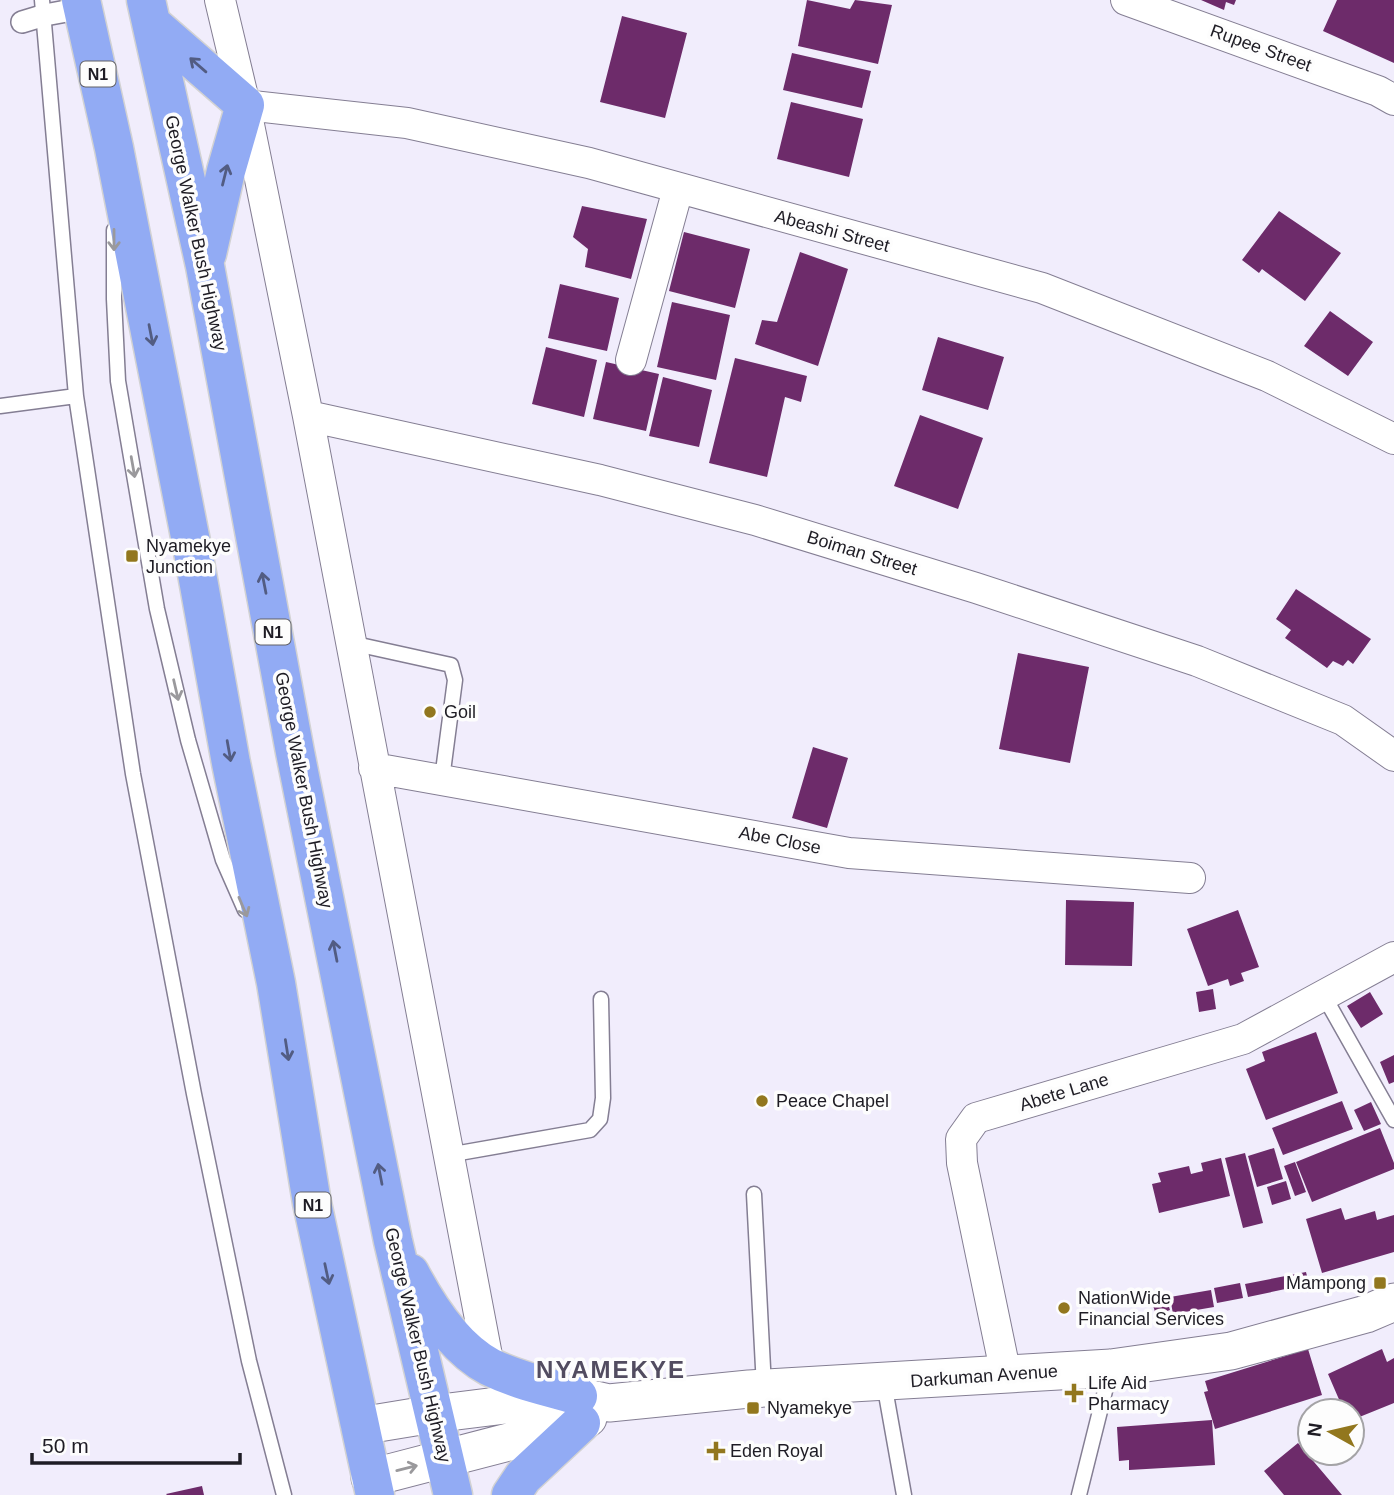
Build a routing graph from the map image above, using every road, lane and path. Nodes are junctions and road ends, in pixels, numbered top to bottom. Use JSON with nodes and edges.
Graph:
{"nodes":[{"id":1,"x":220,"y":0,"type":"edge"},
{"id":2,"x":1126,"y":0,"type":"edge"},
{"id":3,"x":82,"y":4,"type":"edge"},
{"id":4,"x":43,"y":8,"type":"edge"},
{"id":5,"x":149,"y":12,"type":"edge"},
{"id":6,"x":22,"y":22,"type":"dead end"},
{"id":7,"x":1394,"y":100,"type":"edge"},
{"id":8,"x":244,"y":105,"type":"junction"},
{"id":9,"x":678,"y":189,"type":"junction"},
{"id":10,"x":205,"y":266,"type":"junction"},
{"id":11,"x":631,"y":360,"type":"dead end"},
{"id":12,"x":76,"y":396,"type":"junction"},
{"id":13,"x":0,"y":406,"type":"edge"},
{"id":14,"x":308,"y":416,"type":"junction"},
{"id":15,"x":1394,"y":439,"type":"edge"},
{"id":16,"x":351,"y":643,"type":"junction"},
{"id":17,"x":1394,"y":756,"type":"edge"},
{"id":18,"x":374,"y":768,"type":"junction"},
{"id":19,"x":442,"y":779,"type":"junction"},
{"id":20,"x":1190,"y":878,"type":"dead end"},
{"id":21,"x":1394,"y":957,"type":"edge"},
{"id":22,"x":1325,"y":996,"type":"junction"},
{"id":23,"x":601,"y":999,"type":"dead end"},
{"id":24,"x":1394,"y":1120,"type":"edge"},
{"id":25,"x":448,"y":1155,"type":"junction"},
{"id":26,"x":754,"y":1194,"type":"dead end"},
{"id":27,"x":393,"y":1241,"type":"junction"},
{"id":28,"x":1394,"y":1302,"type":"edge"},
{"id":29,"x":488,"y":1366,"type":"junction"},
{"id":30,"x":1111,"y":1368,"type":"junction"},
{"id":31,"x":1006,"y":1375,"type":"junction"},
{"id":32,"x":884,"y":1382,"type":"junction"},
{"id":33,"x":764,"y":1388,"type":"junction"},
{"id":34,"x":589,"y":1407,"type":"junction"},
{"id":35,"x":433,"y":1413,"type":"junction"},
{"id":36,"x":360,"y":1426,"type":"junction"},
{"id":37,"x":449,"y":1477,"type":"edge"},
{"id":38,"x":372,"y":1486,"type":"edge"},
{"id":39,"x":284,"y":1495,"type":"edge"},
{"id":40,"x":511,"y":1495,"type":"edge"},
{"id":41,"x":904,"y":1495,"type":"edge"},
{"id":42,"x":1079,"y":1495,"type":"edge"}],
"edges":[{"from":1,"to":8,"type":"street"},
{"from":2,"to":7,"type":"street","name":"Rupee Street"},
{"from":3,"to":4,"type":"street"},
{"from":3,"to":36,"type":"highway","number":"N1","one_way":true},
{"from":4,"to":6,"type":"street"},
{"from":4,"to":12,"type":"lane"},
{"from":8,"to":5,"type":"highway","one_way":true},
{"from":5,"to":10,"type":"highway","name":"George Walker Bush Highway","number":"N1"},
{"from":8,"to":9,"type":"street","name":"Abeashi Street"},
{"from":10,"to":8,"type":"highway","one_way":true},
{"from":8,"to":14,"type":"street"},
{"from":9,"to":11,"type":"street"},
{"from":9,"to":15,"type":"street","name":"Abeashi Street"},
{"from":27,"to":10,"type":"highway","name":"George Walker Bush Highway","number":"N1","one_way":true},
{"from":12,"to":13,"type":"lane"},
{"from":12,"to":39,"type":"lane"},
{"from":14,"to":16,"type":"street"},
{"from":14,"to":17,"type":"street","name":"Boiman Street"},
{"from":16,"to":18,"type":"street"},
{"from":16,"to":19,"type":"lane"},
{"from":18,"to":19,"type":"street","name":"Abe Close"},
{"from":18,"to":25,"type":"street"},
{"from":19,"to":20,"type":"street","name":"Abe Close"},
{"from":21,"to":22,"type":"street","name":"Abete Lane"},
{"from":22,"to":24,"type":"lane"},
{"from":22,"to":31,"type":"street","name":"Abete Lane"},
{"from":23,"to":25,"type":"lane"},
{"from":25,"to":29,"type":"street"},
{"from":26,"to":33,"type":"lane"},
{"from":27,"to":29,"type":"highway"},
{"from":27,"to":35,"type":"highway","name":"George Walker Bush Highway","number":"N1"},
{"from":28,"to":30,"type":"street","name":"Darkuman Avenue"},
{"from":29,"to":34,"type":"highway"},
{"from":30,"to":31,"type":"street","name":"Darkuman Avenue"},
{"from":30,"to":42,"type":"lane"},
{"from":31,"to":32,"type":"street","name":"Darkuman Avenue"},
{"from":32,"to":33,"type":"street","name":"Darkuman Avenue"},
{"from":32,"to":41,"type":"lane"},
{"from":33,"to":34,"type":"street","name":"Darkuman Avenue"},
{"from":34,"to":35,"type":"street","name":"Darkuman Avenue"},
{"from":34,"to":37,"type":"street","name":"Darkuman Avenue"},
{"from":34,"to":40,"type":"highway"},
{"from":35,"to":36,"type":"street","name":"Darkuman Avenue"},
{"from":35,"to":37,"type":"highway","name":"George Walker Bush Highway","number":"N1"},
{"from":36,"to":38,"type":"highway","number":"N1"},
{"from":38,"to":37,"type":"street","name":"Darkuman Avenue","one_way":true}]}
